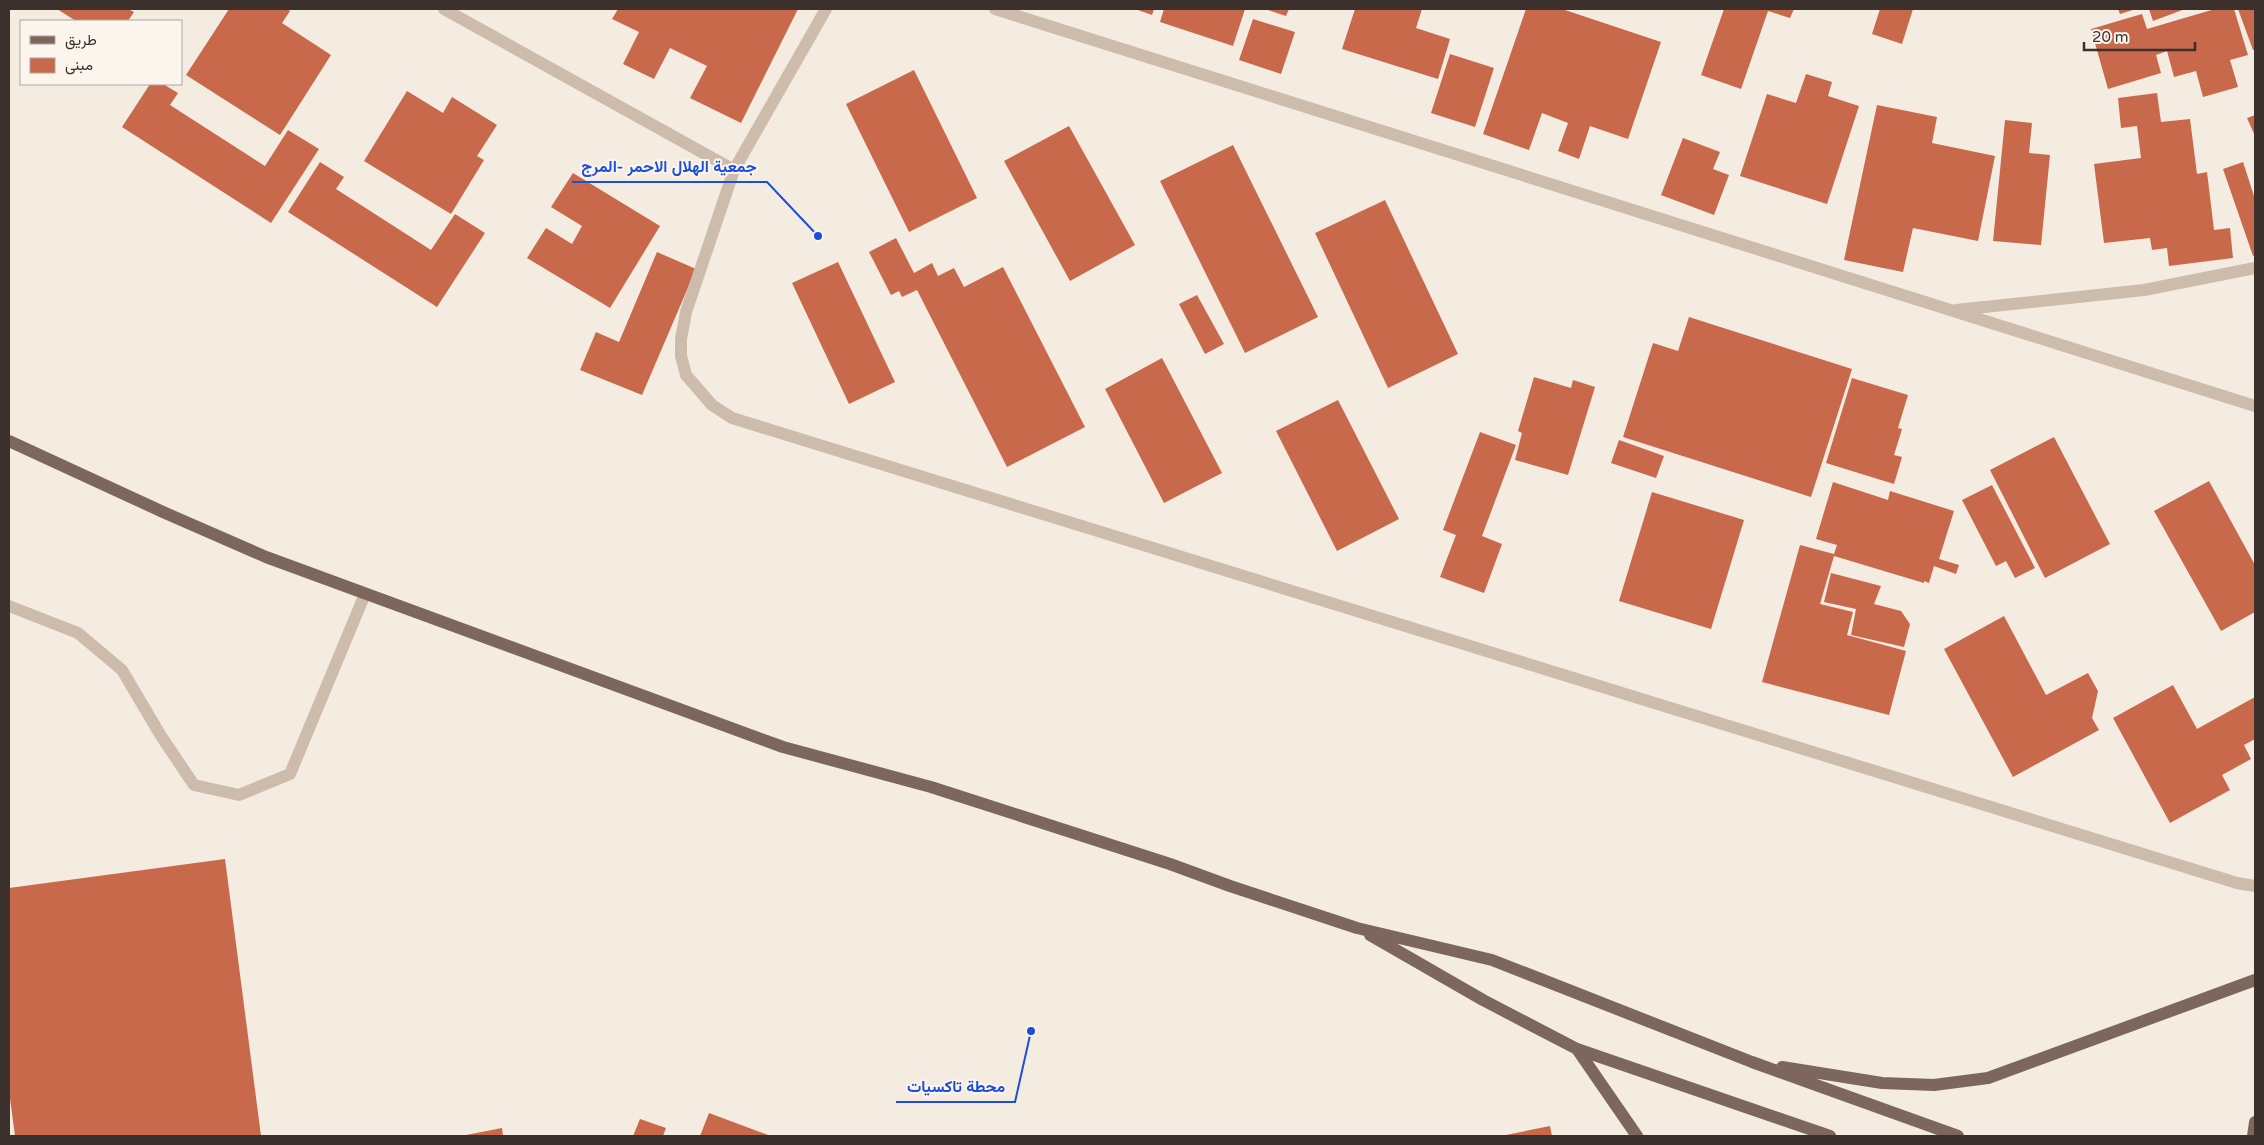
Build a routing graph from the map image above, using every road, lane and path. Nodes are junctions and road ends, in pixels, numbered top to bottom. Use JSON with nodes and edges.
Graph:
{"nodes":[{"id":1,"x":444,"y":9,"type":"edge"},
{"id":2,"x":826,"y":9,"type":"edge"},
{"id":3,"x":995,"y":9,"type":"edge"},
{"id":4,"x":734,"y":170,"type":"junction"},
{"id":5,"x":2255,"y":268,"type":"edge"},
{"id":6,"x":1950,"y":311,"type":"junction"},
{"id":7,"x":2255,"y":406,"type":"edge"},
{"id":8,"x":9,"y":441,"type":"edge"},
{"id":9,"x":365,"y":594,"type":"junction"},
{"id":10,"x":9,"y":606,"type":"edge"},
{"id":11,"x":2255,"y":886,"type":"edge"},
{"id":12,"x":1357,"y":928,"type":"junction"},
{"id":13,"x":2255,"y":980,"type":"edge"},
{"id":14,"x":1577,"y":1049,"type":"junction"},
{"id":15,"x":1752,"y":1062,"type":"junction"},
{"id":16,"x":2255,"y":1122,"type":"edge"},
{"id":17,"x":1637,"y":1136,"type":"edge"},
{"id":18,"x":1830,"y":1136,"type":"edge"},
{"id":19,"x":1958,"y":1136,"type":"edge"},
{"id":20,"x":2253,"y":1136,"type":"edge"}],
"edges":[{"from":1,"to":4,"type":"street"},
{"from":2,"to":4,"type":"street"},
{"from":3,"to":6,"type":"street"},
{"from":4,"to":11,"type":"street"},
{"from":5,"to":6,"type":"street"},
{"from":6,"to":7,"type":"street"},
{"from":8,"to":9,"type":"main road"},
{"from":9,"to":10,"type":"street"},
{"from":9,"to":12,"type":"main road"},
{"from":12,"to":14,"type":"main road"},
{"from":12,"to":15,"type":"main road"},
{"from":13,"to":15,"type":"main road"},
{"from":14,"to":17,"type":"main road"},
{"from":14,"to":18,"type":"main road"},
{"from":15,"to":19,"type":"main road"},
{"from":16,"to":20,"type":"main road"}]}
